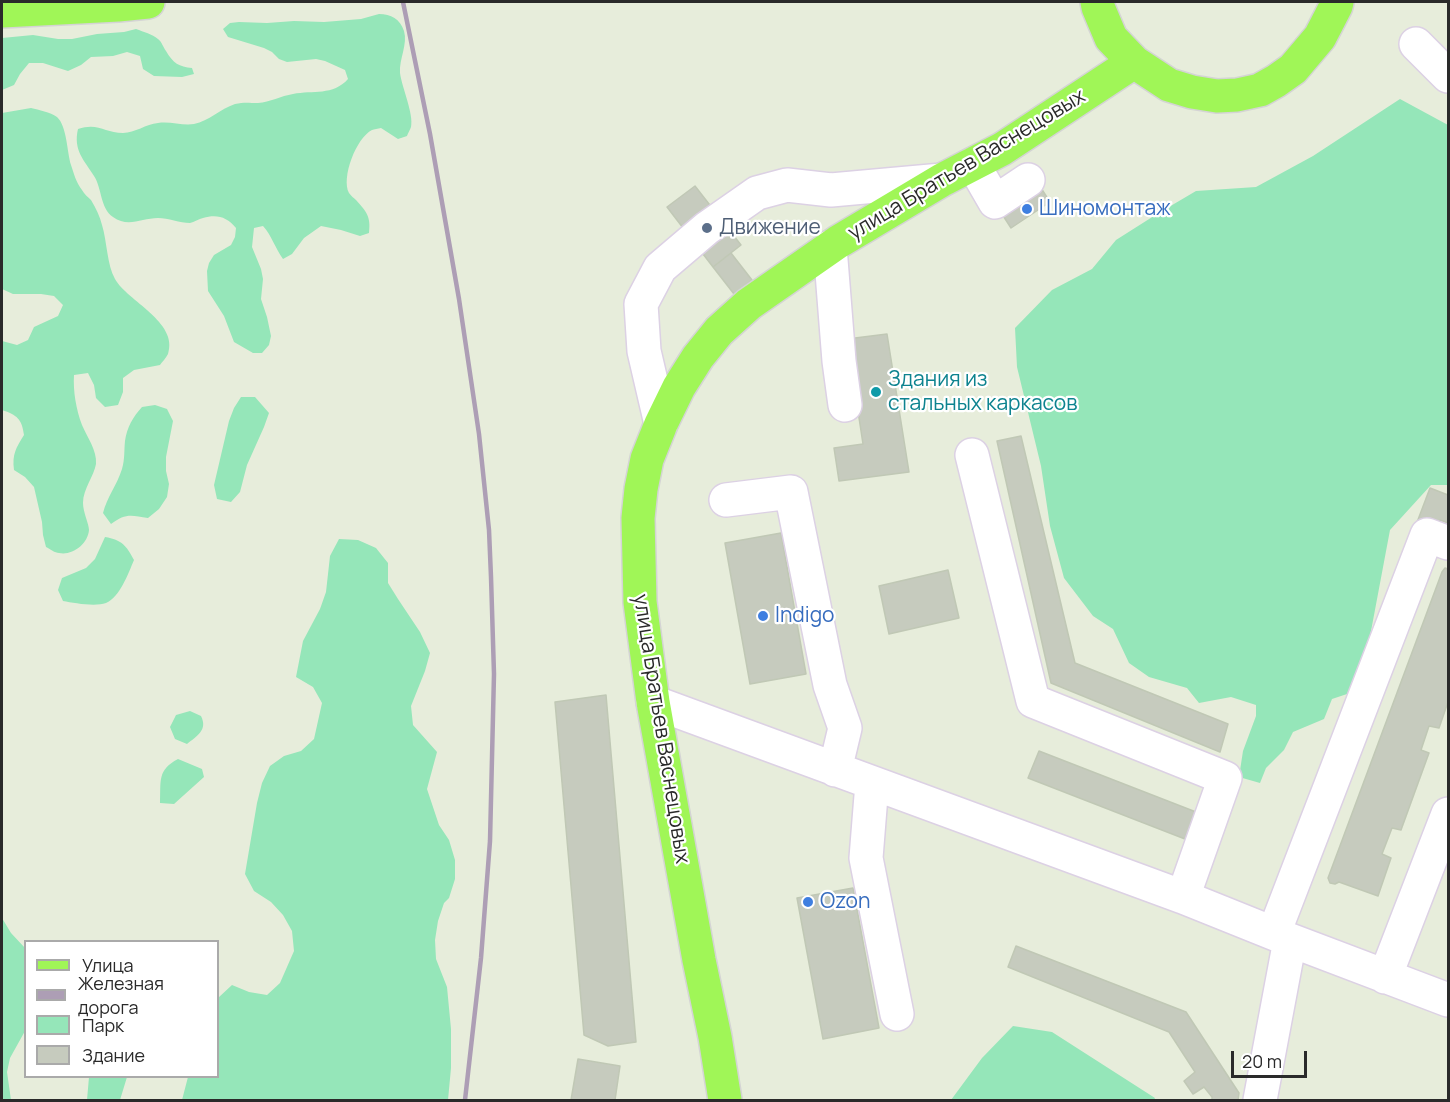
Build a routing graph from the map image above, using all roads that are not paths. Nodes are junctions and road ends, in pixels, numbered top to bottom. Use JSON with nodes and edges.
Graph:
{"nodes":[{"id":1,"x":148,"y":2,"type":"edge"},
{"id":2,"x":1097,"y":2,"type":"edge"},
{"id":3,"x":1338,"y":3,"type":"edge"},
{"id":4,"x":2,"y":11,"type":"edge"},
{"id":5,"x":1416,"y":45,"type":"dead end"},
{"id":6,"x":1134,"y":62,"type":"junction"},
{"id":7,"x":1449,"y":76,"type":"edge"},
{"id":8,"x":973,"y":164,"type":"junction"},
{"id":9,"x":942,"y":180,"type":"junction"},
{"id":10,"x":1028,"y":180,"type":"dead end"},
{"id":11,"x":830,"y":247,"type":"junction"},
{"id":12,"x":845,"y":405,"type":"dead end"},
{"id":13,"x":661,"y":423,"type":"junction"},
{"id":14,"x":972,"y":455,"type":"dead end"},
{"id":15,"x":726,"y":500,"type":"dead end"},
{"id":16,"x":1449,"y":543,"type":"edge"},
{"id":17,"x":653,"y":702,"type":"junction"},
{"id":18,"x":835,"y":770,"type":"junction"},
{"id":19,"x":872,"y":783,"type":"junction"},
{"id":20,"x":1449,"y":814,"type":"edge"},
{"id":21,"x":1183,"y":897,"type":"junction"},
{"id":22,"x":1282,"y":937,"type":"junction"},
{"id":23,"x":1385,"y":977,"type":"junction"},
{"id":24,"x":1449,"y":1000,"type":"edge"},
{"id":25,"x":897,"y":1014,"type":"dead end"},
{"id":26,"x":725,"y":1101,"type":"edge"},
{"id":27,"x":1260,"y":1101,"type":"edge"}],
"edges":[{"from":1,"to":4,"type":"main road"},
{"from":2,"to":6,"type":"main road"},
{"from":3,"to":6,"type":"main road"},
{"from":5,"to":7,"type":"street"},
{"from":6,"to":8,"type":"main road","name":"улица Братьев Васнецовых"},
{"from":8,"to":9,"type":"main road","name":"улица Братьев Васнецовых"},
{"from":8,"to":10,"type":"street"},
{"from":9,"to":11,"type":"main road","name":"улица Братьев Васнецовых"},
{"from":9,"to":13,"type":"street"},
{"from":11,"to":12,"type":"street"},
{"from":11,"to":13,"type":"main road","name":"улица Братьев Васнецовых"},
{"from":13,"to":17,"type":"main road","name":"улица Братьев Васнецовых"},
{"from":14,"to":21,"type":"street"},
{"from":15,"to":18,"type":"street"},
{"from":16,"to":22,"type":"street"},
{"from":17,"to":18,"type":"street"},
{"from":17,"to":26,"type":"main road","name":"улица Братьев Васнецовых"},
{"from":18,"to":19,"type":"street"},
{"from":19,"to":21,"type":"street"},
{"from":19,"to":25,"type":"street"},
{"from":20,"to":23,"type":"street"},
{"from":21,"to":22,"type":"street"},
{"from":22,"to":23,"type":"street"},
{"from":22,"to":27,"type":"street"},
{"from":23,"to":24,"type":"street"}]}
